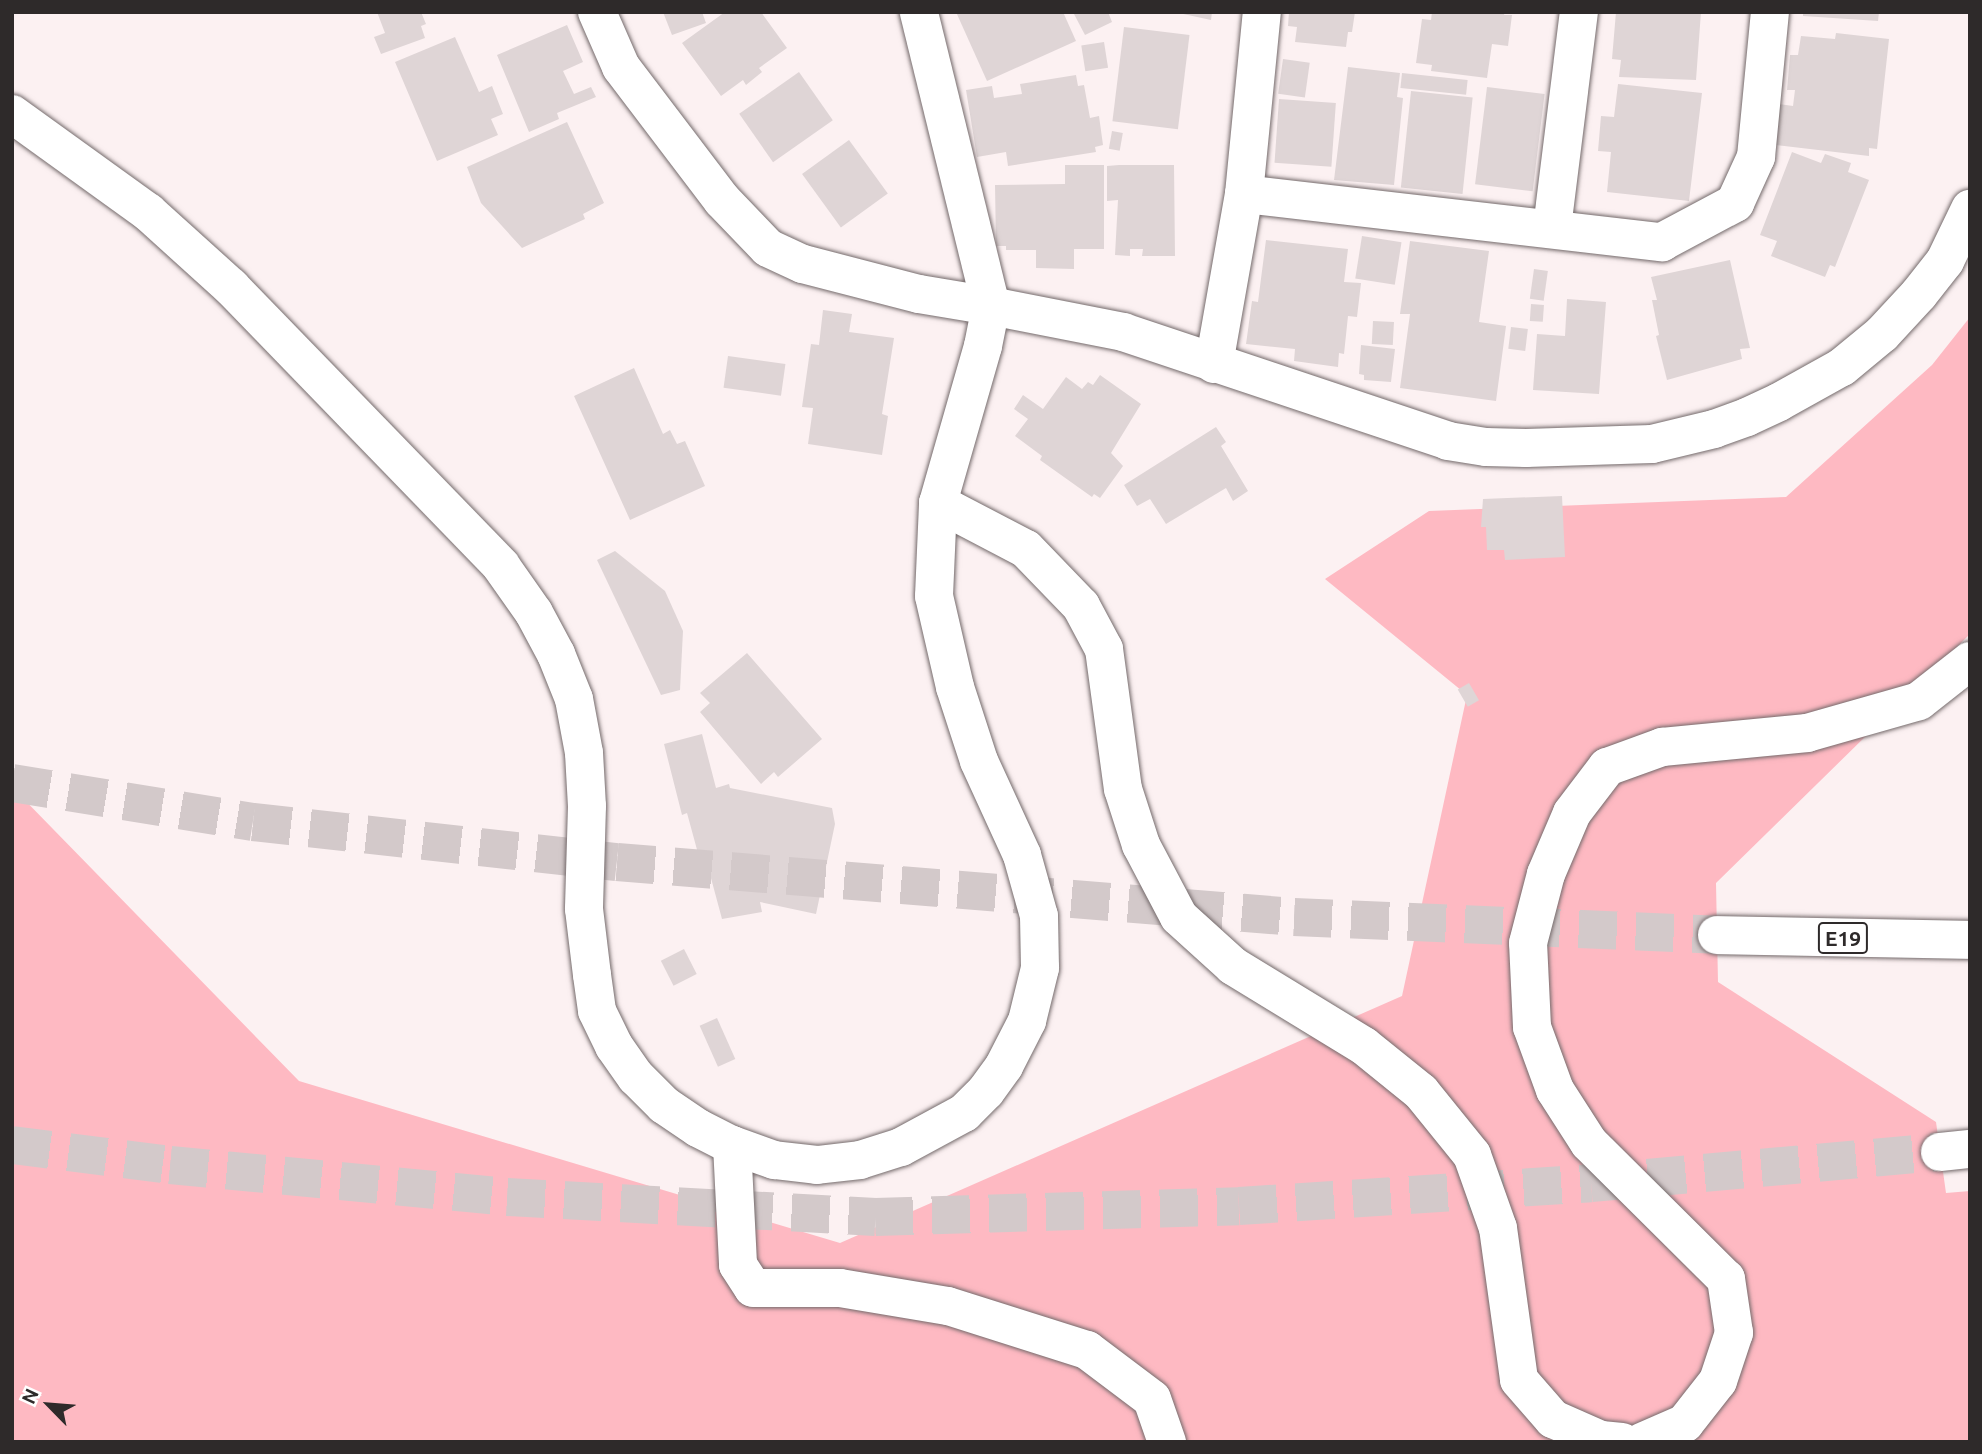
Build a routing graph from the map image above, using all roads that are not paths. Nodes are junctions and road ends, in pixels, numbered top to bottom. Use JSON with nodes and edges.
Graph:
{"nodes":[{"id":1,"x":597,"y":12,"type":"edge"},
{"id":2,"x":919,"y":12,"type":"edge"},
{"id":3,"x":1262,"y":12,"type":"edge"},
{"id":4,"x":1579,"y":12,"type":"edge"},
{"id":5,"x":1770,"y":12,"type":"edge"},
{"id":6,"x":12,"y":114,"type":"edge"},
{"id":7,"x":1244,"y":194,"type":"junction"},
{"id":8,"x":1970,"y":209,"type":"edge"},
{"id":9,"x":1552,"y":228,"type":"junction"},
{"id":10,"x":991,"y":306,"type":"junction"},
{"id":11,"x":1214,"y":364,"type":"junction"},
{"id":12,"x":938,"y":503,"type":"junction"},
{"id":13,"x":1970,"y":661,"type":"edge"},
{"id":14,"x":1717,"y":935,"type":"tunnel mouth"},
{"id":15,"x":1970,"y":940,"type":"edge"},
{"id":16,"x":732,"y":1146,"type":"junction"},
{"id":17,"x":1167,"y":1442,"type":"edge"},
{"id":18,"x":1622,"y":1442,"type":"edge"},
{"id":19,"x":1642,"y":1442,"type":"edge"}],
"edges":[{"from":1,"to":10,"type":"main road"},
{"from":2,"to":10,"type":"main road"},
{"from":3,"to":7,"type":"main road"},
{"from":4,"to":9,"type":"main road"},
{"from":5,"to":9,"type":"main road"},
{"from":6,"to":16,"type":"main road"},
{"from":7,"to":9,"type":"main road"},
{"from":7,"to":11,"type":"main road"},
{"from":8,"to":11,"type":"main road"},
{"from":10,"to":11,"type":"main road"},
{"from":10,"to":12,"type":"main road"},
{"from":12,"to":16,"type":"main road"},
{"from":12,"to":18,"type":"main road"},
{"from":13,"to":19,"type":"main road"},
{"from":14,"to":15,"type":"main road","number":"E19"},
{"from":16,"to":17,"type":"main road"}]}
